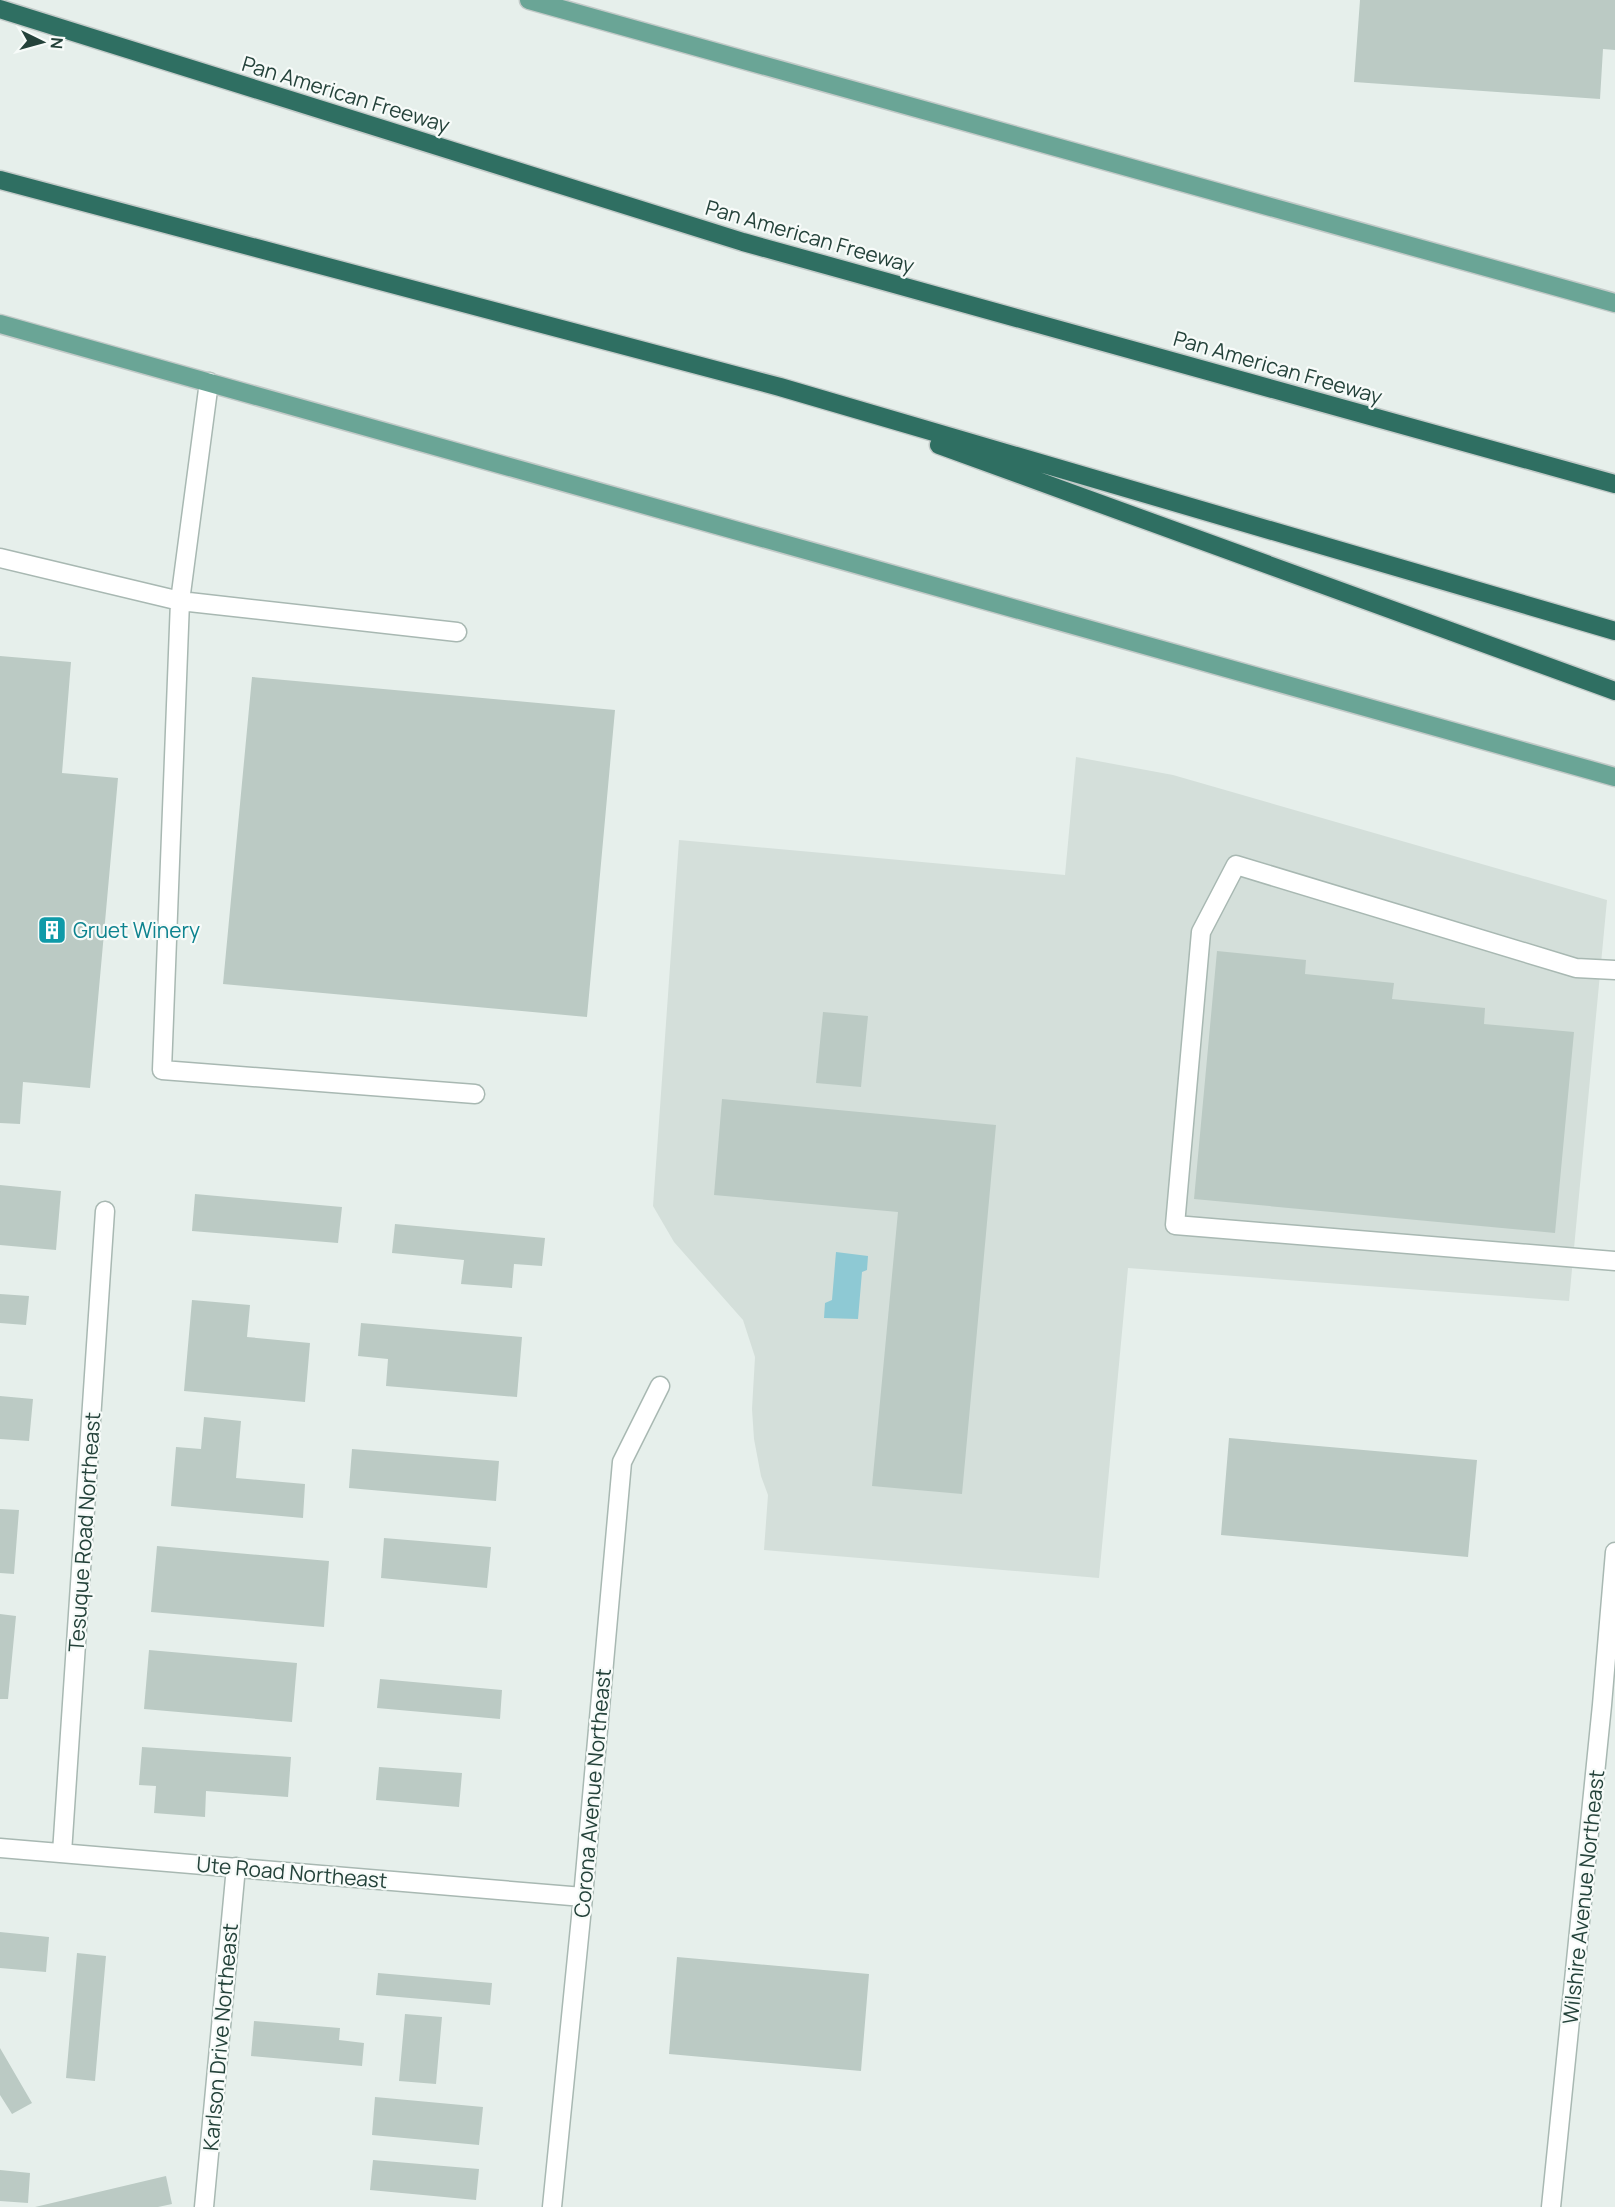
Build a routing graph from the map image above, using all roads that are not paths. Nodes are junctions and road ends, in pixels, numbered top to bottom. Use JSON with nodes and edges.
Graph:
{"nodes":[{"id":1,"x":529,"y":0,"type":"edge"},
{"id":2,"x":0,"y":9,"type":"edge"},
{"id":3,"x":0,"y":180,"type":"edge"},
{"id":4,"x":1615,"y":303,"type":"edge"},
{"id":5,"x":0,"y":324,"type":"edge"},
{"id":6,"x":208,"y":382,"type":"junction"},
{"id":7,"x":780,"y":387,"type":"junction"},
{"id":8,"x":1615,"y":484,"type":"edge"},
{"id":9,"x":0,"y":558,"type":"edge"},
{"id":10,"x":180,"y":601,"type":"junction"},
{"id":11,"x":1615,"y":631,"type":"edge"},
{"id":12,"x":456,"y":632,"type":"dead end"},
{"id":13,"x":1615,"y":691,"type":"edge"},
{"id":14,"x":1615,"y":777,"type":"edge"},
{"id":15,"x":1615,"y":970,"type":"edge"},
{"id":16,"x":475,"y":1094,"type":"dead end"},
{"id":17,"x":105,"y":1211,"type":"dead end"},
{"id":18,"x":1615,"y":1261,"type":"edge"},
{"id":19,"x":660,"y":1386,"type":"dead end"},
{"id":20,"x":1615,"y":1551,"type":"edge"},
{"id":21,"x":0,"y":1848,"type":"edge"},
{"id":22,"x":62,"y":1853,"type":"junction"},
{"id":23,"x":236,"y":1867,"type":"junction"},
{"id":24,"x":583,"y":1897,"type":"junction"},
{"id":25,"x":204,"y":2207,"type":"edge"},
{"id":26,"x":552,"y":2207,"type":"edge"},
{"id":27,"x":1551,"y":2207,"type":"edge"}],
"edges":[{"from":1,"to":4,"type":"main road"},
{"from":2,"to":8,"type":"highway","name":"Pan American Freeway"},
{"from":3,"to":7,"type":"highway"},
{"from":5,"to":6,"type":"main road"},
{"from":6,"to":10,"type":"street"},
{"from":6,"to":14,"type":"main road"},
{"from":7,"to":11,"type":"highway"},
{"from":7,"to":13,"type":"highway"},
{"from":9,"to":10,"type":"street"},
{"from":10,"to":12,"type":"street"},
{"from":10,"to":16,"type":"street"},
{"from":15,"to":18,"type":"street"},
{"from":17,"to":22,"type":"street","name":"Tesuque Road Northeast"},
{"from":19,"to":24,"type":"street","name":"Corona Avenue Northeast"},
{"from":20,"to":27,"type":"street","name":"Wilshire Avenue Northeast"},
{"from":21,"to":22,"type":"street","name":"Ute Road Northeast"},
{"from":22,"to":23,"type":"street","name":"Ute Road Northeast"},
{"from":23,"to":24,"type":"street","name":"Ute Road Northeast"},
{"from":23,"to":25,"type":"street","name":"Karlson Drive Northeast"},
{"from":24,"to":26,"type":"street","name":"Corona Avenue Northeast"}]}
